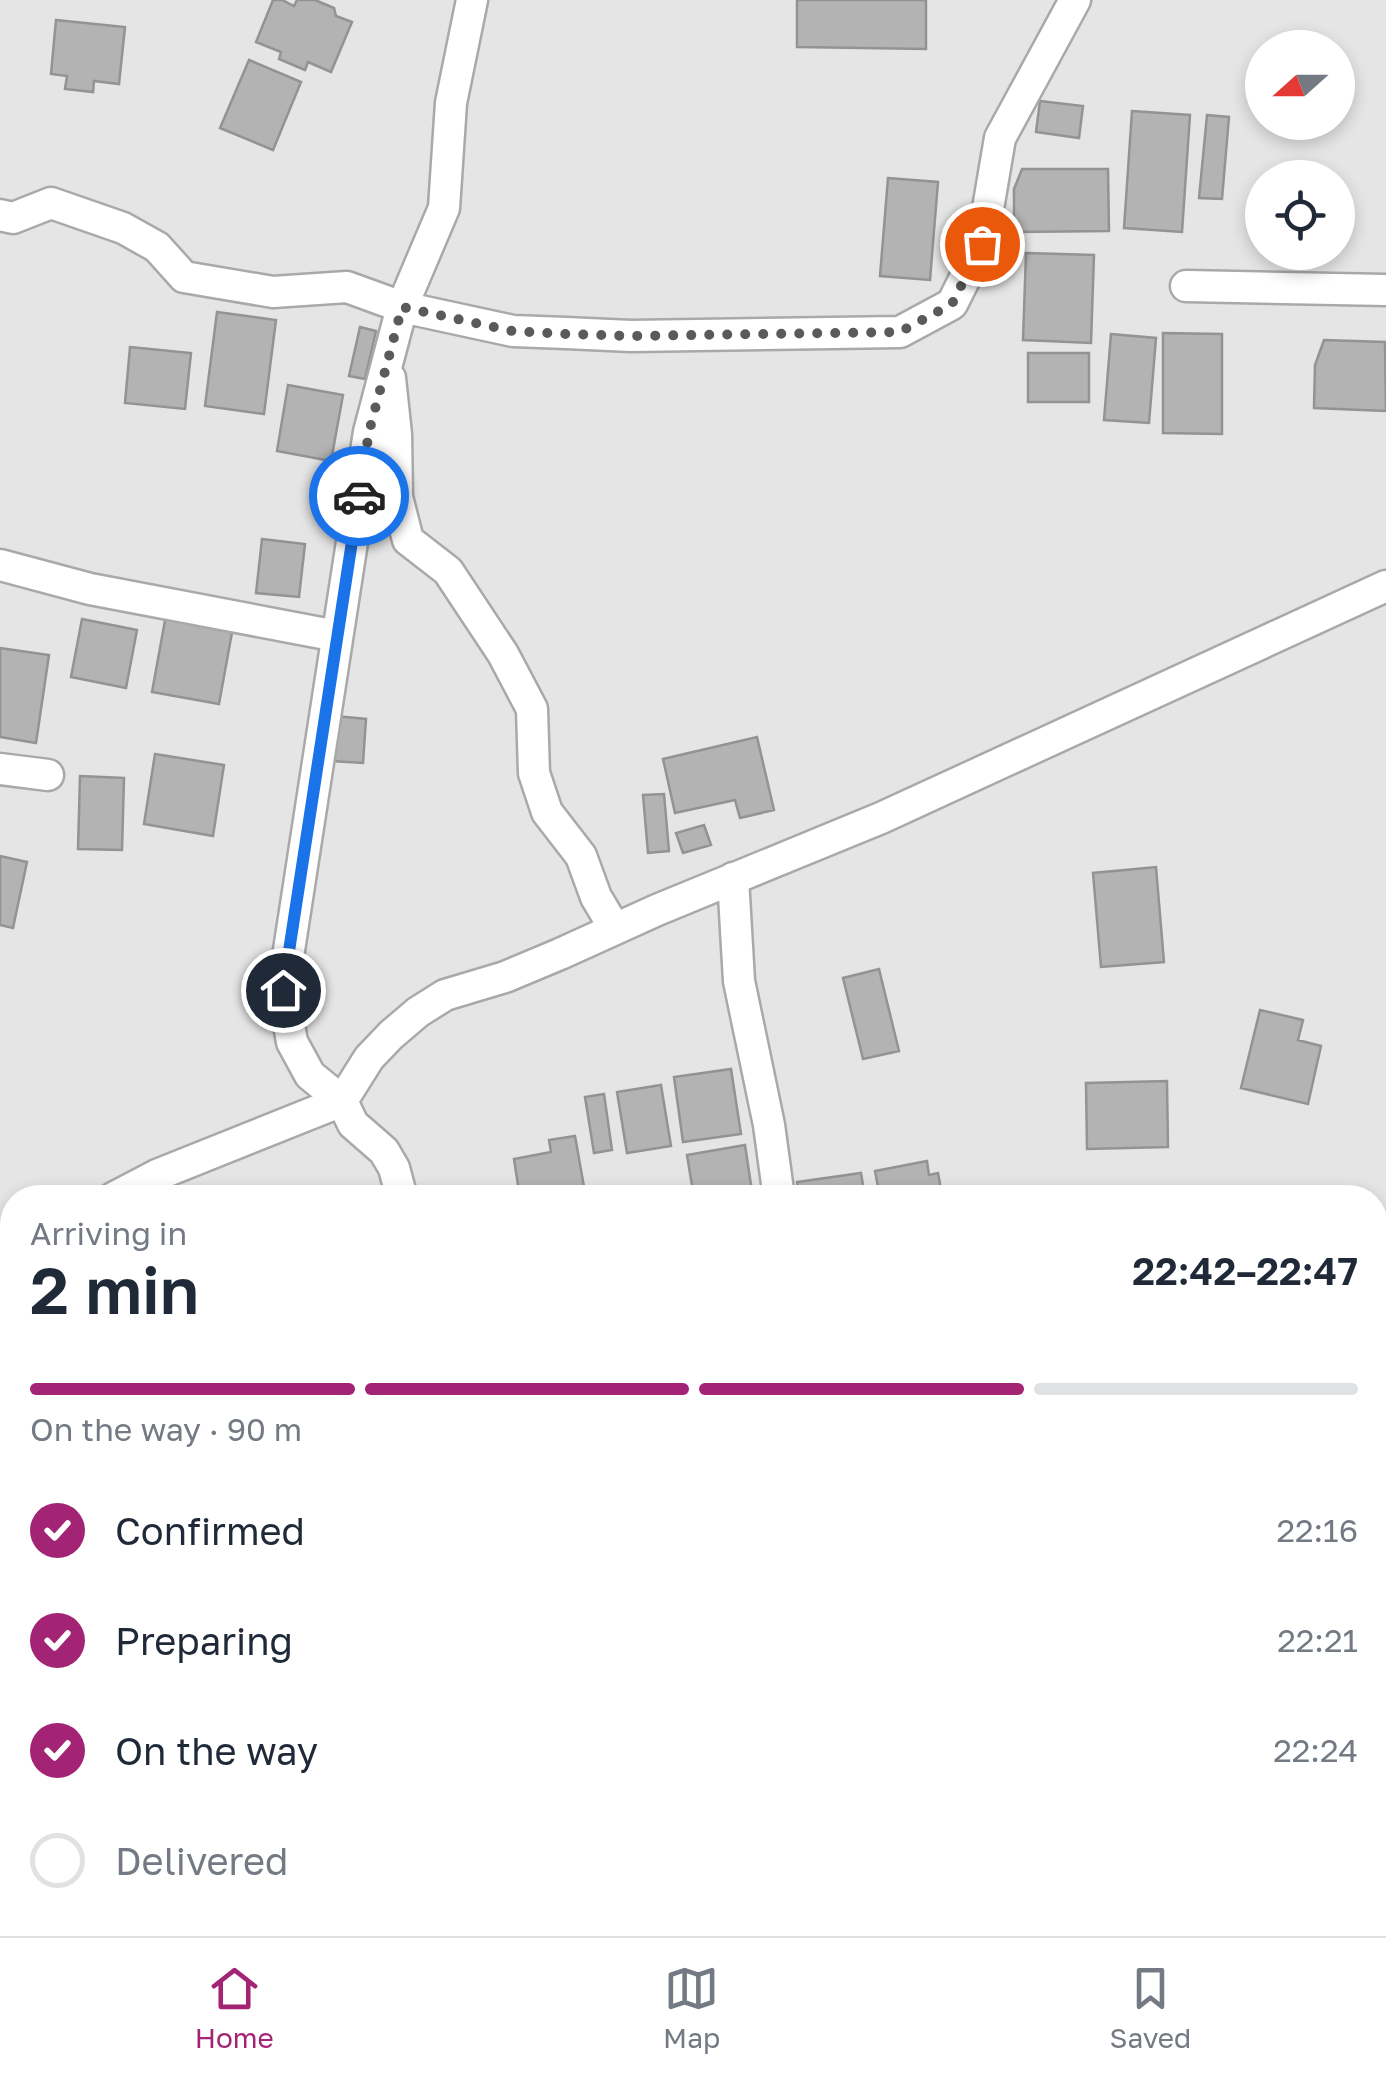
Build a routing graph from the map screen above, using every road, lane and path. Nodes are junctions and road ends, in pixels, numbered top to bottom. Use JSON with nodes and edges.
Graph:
{"nodes":[{"id":1,"x":472,"y":0,"type":"edge"},
{"id":2,"x":1075,"y":0,"type":"edge"},
{"id":3,"x":0,"y":215,"type":"edge"},
{"id":4,"x":1186,"y":286,"type":"dead end"},
{"id":5,"x":1386,"y":290,"type":"edge"},
{"id":6,"x":402,"y":307,"type":"junction"},
{"id":7,"x":388,"y":362,"type":"junction"},
{"id":8,"x":0,"y":565,"type":"edge"},
{"id":9,"x":1386,"y":586,"type":"edge"},
{"id":10,"x":337,"y":636,"type":"junction"},
{"id":11,"x":0,"y":769,"type":"edge"},
{"id":12,"x":48,"y":775,"type":"dead end"},
{"id":13,"x":733,"y":878,"type":"junction"},
{"id":14,"x":616,"y":928,"type":"junction"},
{"id":15,"x":342,"y":1101,"type":"junction"},
{"id":16,"x":140,"y":1185,"type":"edge"},
{"id":17,"x":399,"y":1185,"type":"edge"},
{"id":18,"x":778,"y":1185,"type":"edge"}],
"edges":[{"from":1,"to":6,"type":"street"},
{"from":2,"to":6,"type":"street"},
{"from":3,"to":6,"type":"street"},
{"from":4,"to":5,"type":"street"},
{"from":6,"to":7,"type":"street"},
{"from":7,"to":10,"type":"street"},
{"from":7,"to":14,"type":"street"},
{"from":8,"to":10,"type":"street"},
{"from":9,"to":13,"type":"street"},
{"from":10,"to":15,"type":"street"},
{"from":11,"to":12,"type":"street"},
{"from":13,"to":14,"type":"street"},
{"from":13,"to":18,"type":"street"},
{"from":14,"to":15,"type":"street"},
{"from":15,"to":16,"type":"street"},
{"from":15,"to":17,"type":"street"}]}
